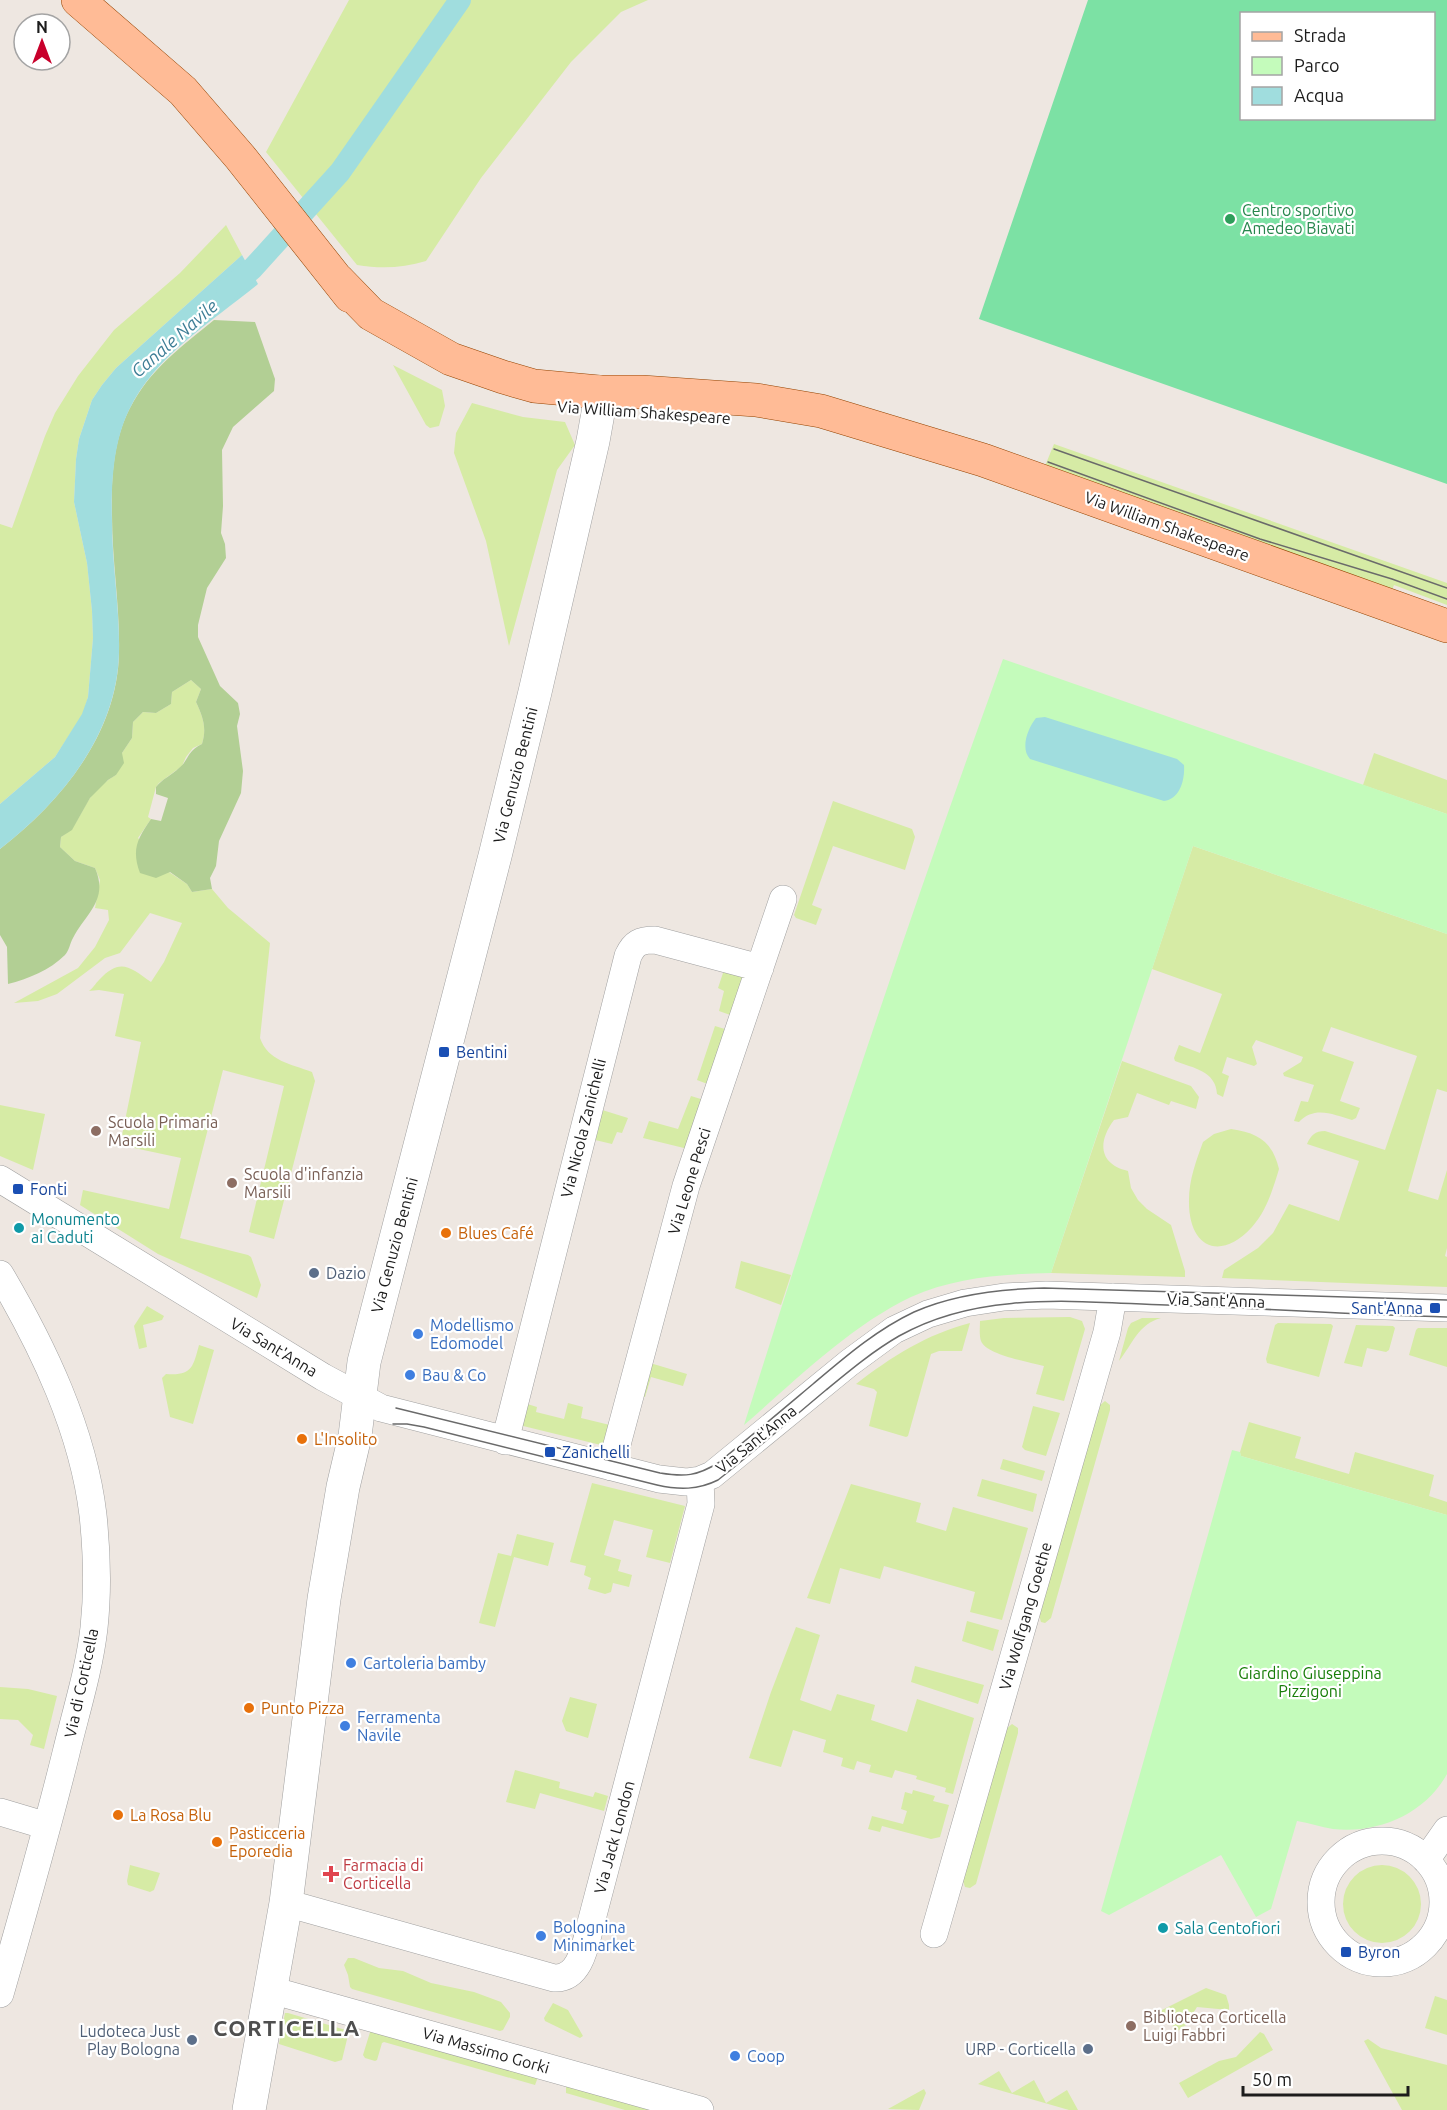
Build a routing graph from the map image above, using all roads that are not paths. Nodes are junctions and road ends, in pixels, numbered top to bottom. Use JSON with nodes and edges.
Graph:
{"nodes":[{"id":1,"x":78,"y":0,"type":"edge"},
{"id":2,"x":598,"y":402,"type":"junction"},
{"id":3,"x":1447,"y":626,"type":"edge"},
{"id":4,"x":783,"y":899,"type":"dead end"},
{"id":5,"x":760,"y":968,"type":"junction"},
{"id":6,"x":0,"y":1179,"type":"edge"},
{"id":7,"x":0,"y":1274,"type":"edge"},
{"id":8,"x":1113,"y":1297,"type":"junction"},
{"id":9,"x":1447,"y":1308,"type":"edge"},
{"id":10,"x":359,"y":1397,"type":"junction"},
{"id":11,"x":505,"y":1441,"type":"junction"},
{"id":12,"x":611,"y":1467,"type":"junction"},
{"id":13,"x":700,"y":1479,"type":"junction"},
{"id":14,"x":0,"y":1812,"type":"edge"},
{"id":15,"x":47,"y":1826,"type":"junction"},
{"id":16,"x":1447,"y":1830,"type":"edge"},
{"id":17,"x":1426,"y":1860,"type":"junction"},
{"id":18,"x":286,"y":1903,"type":"junction"},
{"id":19,"x":934,"y":1934,"type":"dead end"},
{"id":20,"x":271,"y":1990,"type":"junction"},
{"id":21,"x":0,"y":1994,"type":"edge"},
{"id":22,"x":249,"y":2110,"type":"edge"},
{"id":23,"x":700,"y":2110,"type":"edge"}],
"edges":[{"from":1,"to":2,"type":"main road","name":"Via William Shakespeare"},
{"from":2,"to":3,"type":"main road","name":"Via William Shakespeare"},
{"from":2,"to":10,"type":"street","name":"Via Genuzio Bentini"},
{"from":4,"to":5,"type":"street","name":"Via Leone Pesci"},
{"from":5,"to":11,"type":"street","name":"Via Nicola Zanichelli"},
{"from":5,"to":12,"type":"street","name":"Via Leone Pesci"},
{"from":6,"to":10,"type":"street","name":"Via Sant'Anna"},
{"from":7,"to":15,"type":"street","name":"Via di Corticella"},
{"from":8,"to":9,"type":"street","name":"Via Sant'Anna"},
{"from":8,"to":13,"type":"street","name":"Via Sant'Anna"},
{"from":8,"to":19,"type":"street","name":"Via Wolfgang Goethe"},
{"from":10,"to":11,"type":"street","name":"Via Sant'Anna"},
{"from":10,"to":18,"type":"street","name":"Via Genuzio Bentini"},
{"from":11,"to":12,"type":"street","name":"Via Sant'Anna"},
{"from":12,"to":13,"type":"street","name":"Via Sant'Anna"},
{"from":13,"to":18,"type":"street","name":"Via Jack London"},
{"from":14,"to":15,"type":"street"},
{"from":15,"to":21,"type":"street","name":"Via di Corticella"},
{"from":16,"to":17,"type":"street"},
{"from":17,"to":17,"type":"street"},
{"from":18,"to":20,"type":"street","name":"Via Genuzio Bentini"},
{"from":20,"to":22,"type":"street","name":"Via Genuzio Bentini"},
{"from":20,"to":23,"type":"street","name":"Via Massimo Gorki"}]}
